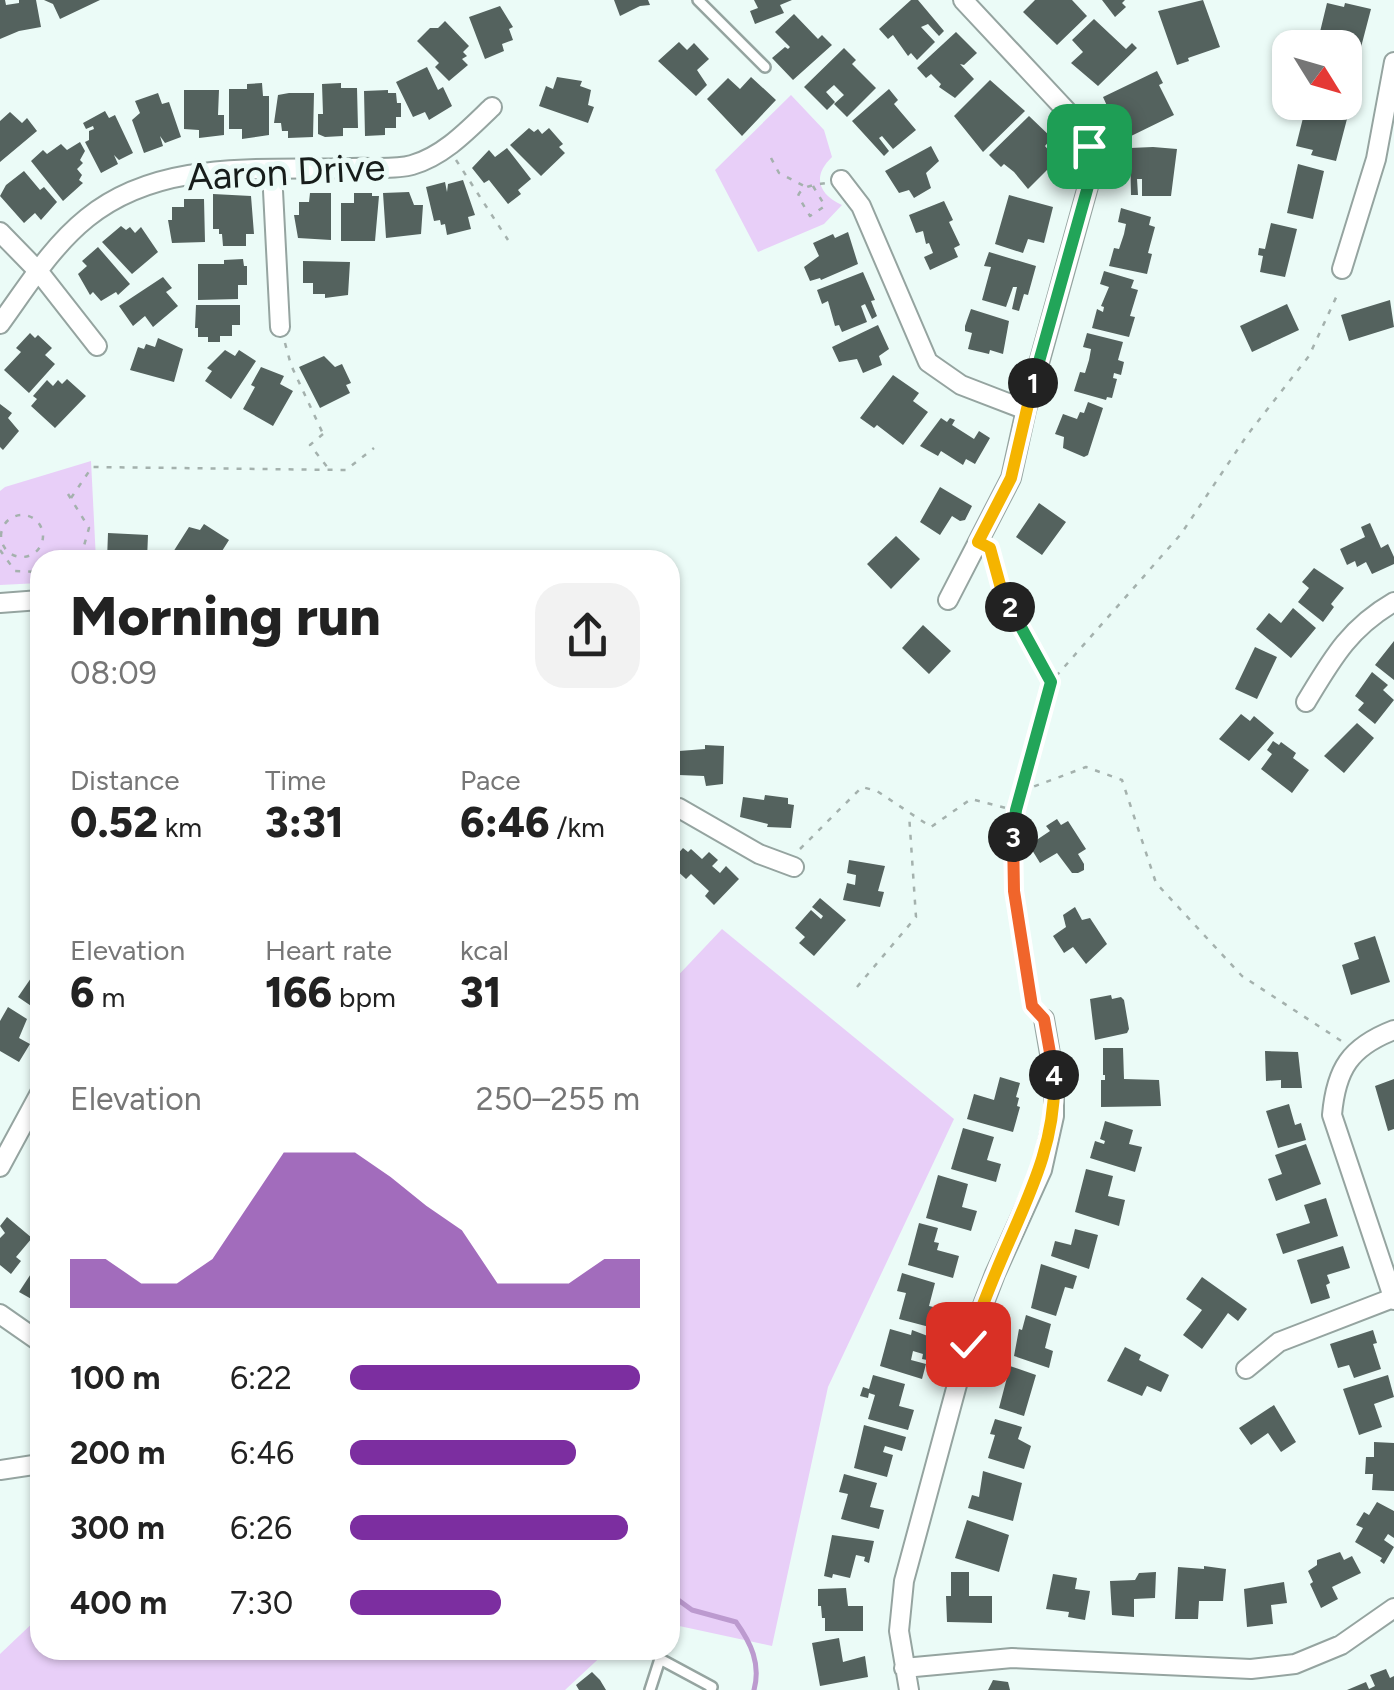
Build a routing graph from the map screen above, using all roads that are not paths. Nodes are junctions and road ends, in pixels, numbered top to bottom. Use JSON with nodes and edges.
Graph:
{"nodes":[{"id":1,"x":698,"y":0,"type":"edge"},
{"id":2,"x":963,"y":0,"type":"edge"},
{"id":3,"x":993,"y":0,"type":"edge"},
{"id":4,"x":977,"y":15,"type":"junction"},
{"id":5,"x":1394,"y":62,"type":"edge"},
{"id":6,"x":765,"y":67,"type":"dead end"},
{"id":7,"x":492,"y":107,"type":"dead end"},
{"id":8,"x":1385,"y":161,"type":"edge"},
{"id":9,"x":272,"y":171,"type":"junction"},
{"id":10,"x":840,"y":180,"type":"dead end"},
{"id":11,"x":0,"y":232,"type":"edge"},
{"id":12,"x":1342,"y":269,"type":"dead end"},
{"id":13,"x":39,"y":272,"type":"junction"},
{"id":14,"x":0,"y":324,"type":"edge"},
{"id":15,"x":280,"y":327,"type":"road end"},
{"id":16,"x":97,"y":346,"type":"dead end"},
{"id":17,"x":1026,"y":410,"type":"junction"},
{"id":18,"x":948,"y":600,"type":"dead end"},
{"id":19,"x":30,"y":601,"type":"edge"},
{"id":20,"x":1394,"y":602,"type":"edge"},
{"id":21,"x":0,"y":603,"type":"edge"},
{"id":22,"x":1306,"y":702,"type":"dead end"},
{"id":23,"x":680,"y":809,"type":"edge"},
{"id":24,"x":792,"y":866,"type":"road end"},
{"id":25,"x":1044,"y":1019,"type":"road end"},
{"id":26,"x":1394,"y":1030,"type":"edge"},
{"id":27,"x":30,"y":1112,"type":"edge"},
{"id":28,"x":0,"y":1167,"type":"edge"},
{"id":29,"x":1394,"y":1299,"type":"edge"},
{"id":30,"x":0,"y":1314,"type":"edge"},
{"id":31,"x":30,"y":1335,"type":"edge"},
{"id":32,"x":1246,"y":1369,"type":"dead end"},
{"id":33,"x":30,"y":1466,"type":"edge"},
{"id":34,"x":0,"y":1470,"type":"edge"},
{"id":35,"x":1394,"y":1608,"type":"edge"},
{"id":36,"x":660,"y":1660,"type":"edge"},
{"id":37,"x":662,"y":1660,"type":"edge"},
{"id":38,"x":904,"y":1668,"type":"junction"},
{"id":39,"x":650,"y":1690,"type":"edge"},
{"id":40,"x":711,"y":1690,"type":"edge"},
{"id":41,"x":909,"y":1690,"type":"edge"}],
"edges":[{"from":1,"to":6,"type":"lane"},
{"from":2,"to":4,"type":"street"},
{"from":3,"to":4,"type":"street"},
{"from":4,"to":17,"type":"street"},
{"from":5,"to":8,"type":"street"},
{"from":7,"to":9,"type":"street","name":"Aaron Drive"},
{"from":8,"to":12,"type":"street"},
{"from":9,"to":13,"type":"street","name":"Aaron Drive"},
{"from":9,"to":15,"type":"street"},
{"from":10,"to":17,"type":"street"},
{"from":11,"to":13,"type":"street"},
{"from":13,"to":14,"type":"street","name":"Aaron Drive"},
{"from":13,"to":16,"type":"street"},
{"from":17,"to":18,"type":"street"},
{"from":19,"to":21,"type":"street"},
{"from":20,"to":22,"type":"street"},
{"from":23,"to":24,"type":"street"},
{"from":25,"to":38,"type":"street"},
{"from":26,"to":29,"type":"street"},
{"from":27,"to":28,"type":"street"},
{"from":29,"to":32,"type":"street"},
{"from":30,"to":31,"type":"street"},
{"from":33,"to":34,"type":"street"},
{"from":35,"to":38,"type":"street"},
{"from":36,"to":39,"type":"lane"},
{"from":37,"to":40,"type":"lane"},
{"from":38,"to":41,"type":"street"}]}
